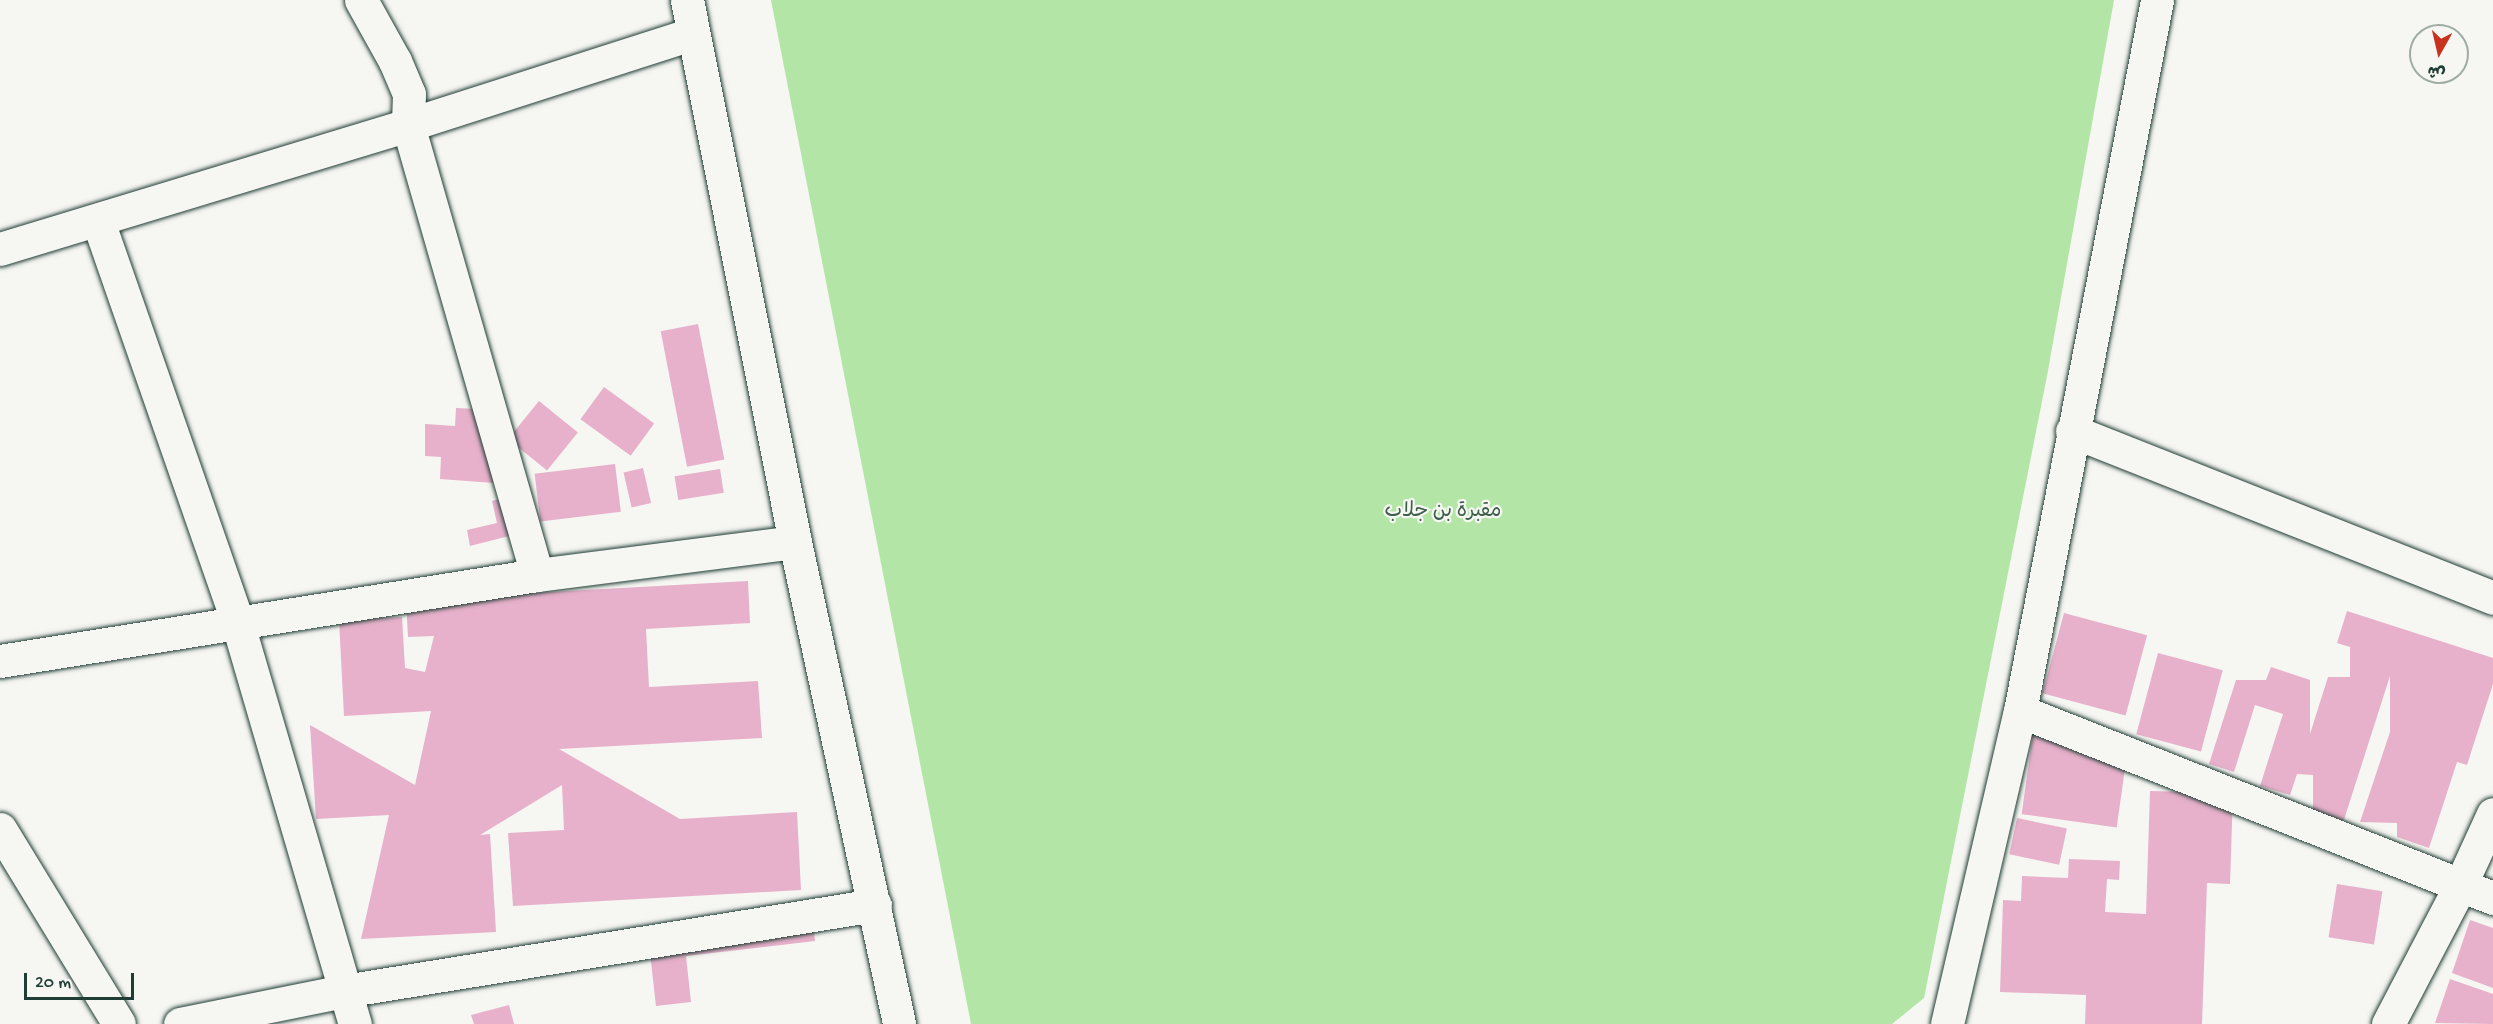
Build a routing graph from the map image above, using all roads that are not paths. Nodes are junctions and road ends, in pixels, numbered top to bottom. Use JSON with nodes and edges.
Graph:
{"nodes":[{"id":1,"x":361,"y":0,"type":"edge"},
{"id":2,"x":687,"y":0,"type":"edge"},
{"id":3,"x":2157,"y":0,"type":"edge"},
{"id":4,"x":692,"y":34,"type":"junction"},
{"id":5,"x":408,"y":125,"type":"junction"},
{"id":6,"x":98,"y":220,"type":"junction"},
{"id":7,"x":0,"y":249,"type":"edge"},
{"id":8,"x":2072,"y":431,"type":"junction"},
{"id":9,"x":795,"y":542,"type":"junction"},
{"id":10,"x":537,"y":575,"type":"junction"},
{"id":11,"x":2493,"y":598,"type":"edge"},
{"id":12,"x":237,"y":621,"type":"junction"},
{"id":13,"x":0,"y":661,"type":"edge"},
{"id":14,"x":2020,"y":711,"type":"junction"},
{"id":15,"x":2493,"y":814,"type":"edge"},
{"id":16,"x":0,"y":829,"type":"edge"},
{"id":17,"x":2460,"y":886,"type":"junction"},
{"id":18,"x":2493,"y":898,"type":"edge"},
{"id":19,"x":875,"y":904,"type":"junction"},
{"id":20,"x":344,"y":991,"type":"junction"},
{"id":21,"x":119,"y":1024,"type":"edge"},
{"id":22,"x":180,"y":1024,"type":"edge"},
{"id":23,"x":356,"y":1024,"type":"edge"},
{"id":24,"x":899,"y":1024,"type":"edge"},
{"id":25,"x":1947,"y":1024,"type":"edge"},
{"id":26,"x":2388,"y":1024,"type":"edge"}],
"edges":[{"from":1,"to":5,"type":"street"},
{"from":2,"to":4,"type":"street"},
{"from":3,"to":8,"type":"street"},
{"from":4,"to":5,"type":"street"},
{"from":4,"to":9,"type":"street"},
{"from":5,"to":6,"type":"street"},
{"from":5,"to":10,"type":"street"},
{"from":6,"to":7,"type":"street"},
{"from":6,"to":12,"type":"street"},
{"from":8,"to":11,"type":"street"},
{"from":8,"to":14,"type":"street"},
{"from":9,"to":10,"type":"street"},
{"from":9,"to":19,"type":"street"},
{"from":10,"to":12,"type":"street"},
{"from":12,"to":13,"type":"street"},
{"from":12,"to":20,"type":"street"},
{"from":14,"to":17,"type":"street"},
{"from":14,"to":25,"type":"street"},
{"from":15,"to":17,"type":"street"},
{"from":16,"to":21,"type":"street"},
{"from":17,"to":18,"type":"street"},
{"from":17,"to":26,"type":"street"},
{"from":19,"to":20,"type":"street"},
{"from":19,"to":24,"type":"street"},
{"from":20,"to":22,"type":"street"},
{"from":20,"to":23,"type":"street"}]}
